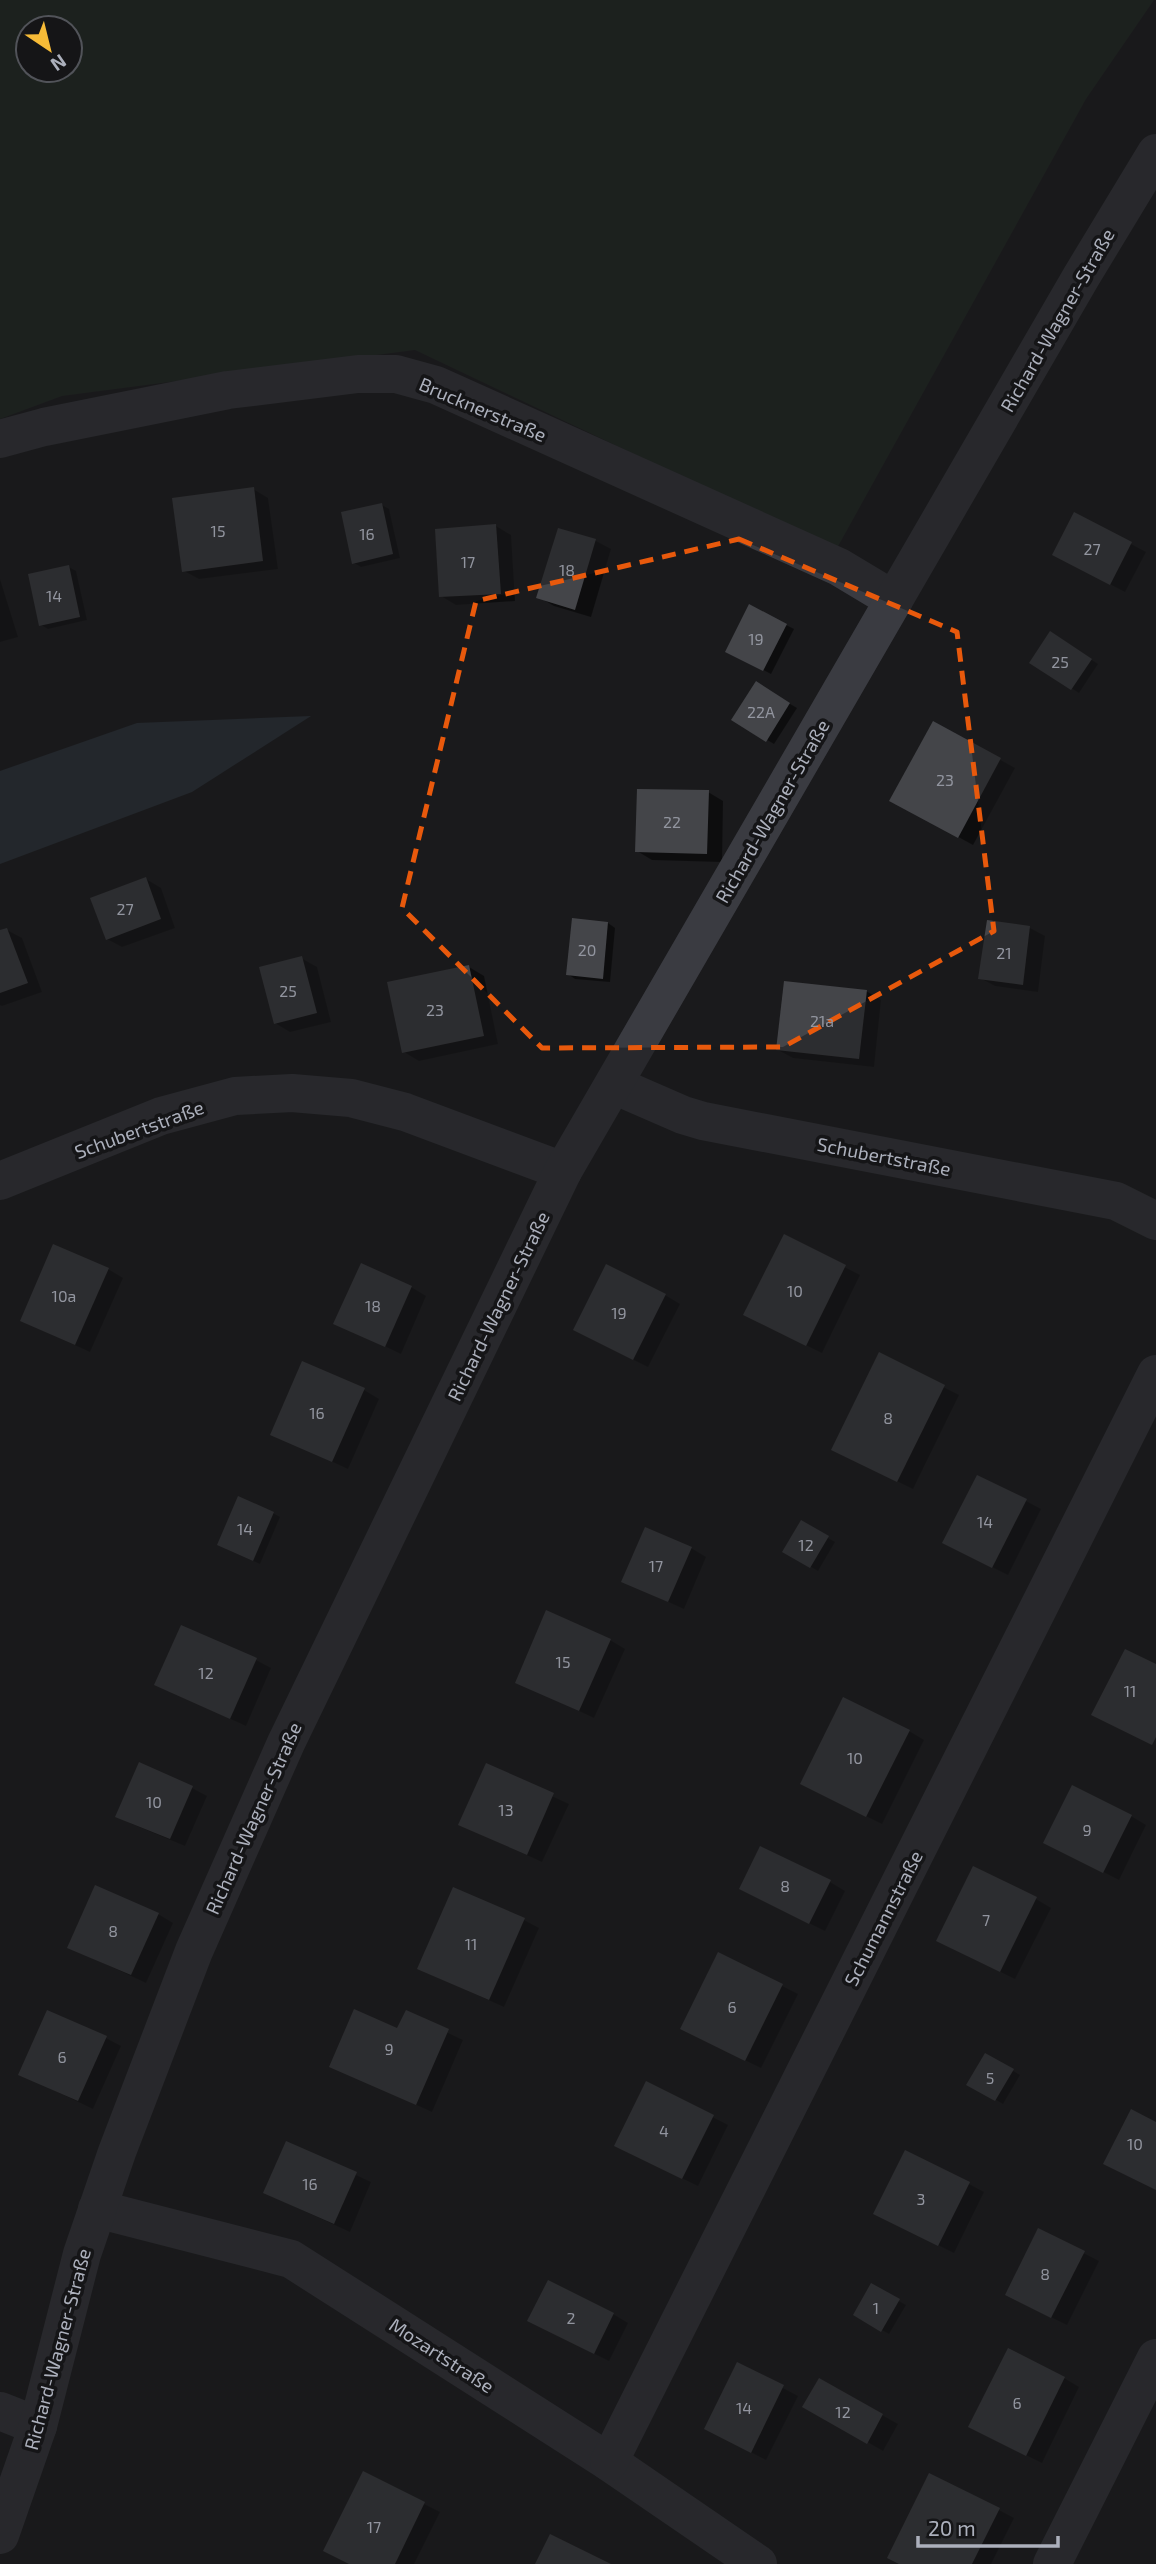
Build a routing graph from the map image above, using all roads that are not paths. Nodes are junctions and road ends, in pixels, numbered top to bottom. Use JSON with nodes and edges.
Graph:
{"nodes":[{"id":1,"x":1156,"y":153,"type":"edge"},
{"id":2,"x":0,"y":439,"type":"edge"},
{"id":3,"x":894,"y":600,"type":"junction"},
{"id":4,"x":614,"y":1085,"type":"junction"},
{"id":5,"x":563,"y":1171,"type":"junction"},
{"id":6,"x":0,"y":1181,"type":"edge"},
{"id":7,"x":1156,"y":1221,"type":"edge"},
{"id":8,"x":1156,"y":1374,"type":"edge"},
{"id":9,"x":97,"y":2209,"type":"junction"},
{"id":10,"x":1156,"y":2358,"type":"edge"},
{"id":11,"x":0,"y":2411,"type":"edge"},
{"id":12,"x":38,"y":2426,"type":"junction"},
{"id":13,"x":609,"y":2462,"type":"junction"},
{"id":14,"x":0,"y":2535,"type":"edge"},
{"id":15,"x":758,"y":2564,"type":"edge"},
{"id":16,"x":1052,"y":2564,"type":"edge"}],
"edges":[{"from":1,"to":3,"type":"street","name":"Richard-Wagner-Straße"},
{"from":2,"to":3,"type":"street","name":"Brucknerstraße"},
{"from":3,"to":4,"type":"street","name":"Richard-Wagner-Straße"},
{"from":4,"to":5,"type":"street","name":"Richard-Wagner-Straße"},
{"from":4,"to":7,"type":"street","name":"Schubertstraße"},
{"from":5,"to":6,"type":"street","name":"Schubertstraße"},
{"from":5,"to":9,"type":"street","name":"Richard-Wagner-Straße"},
{"from":8,"to":13,"type":"street","name":"Schumannstraße"},
{"from":9,"to":12,"type":"street","name":"Richard-Wagner-Straße"},
{"from":9,"to":13,"type":"street","name":"Mozartstraße"},
{"from":10,"to":16,"type":"street"},
{"from":11,"to":12,"type":"street"},
{"from":12,"to":14,"type":"street","name":"Richard-Wagner-Straße"},
{"from":13,"to":15,"type":"street","name":"Mozartstraße"}]}
